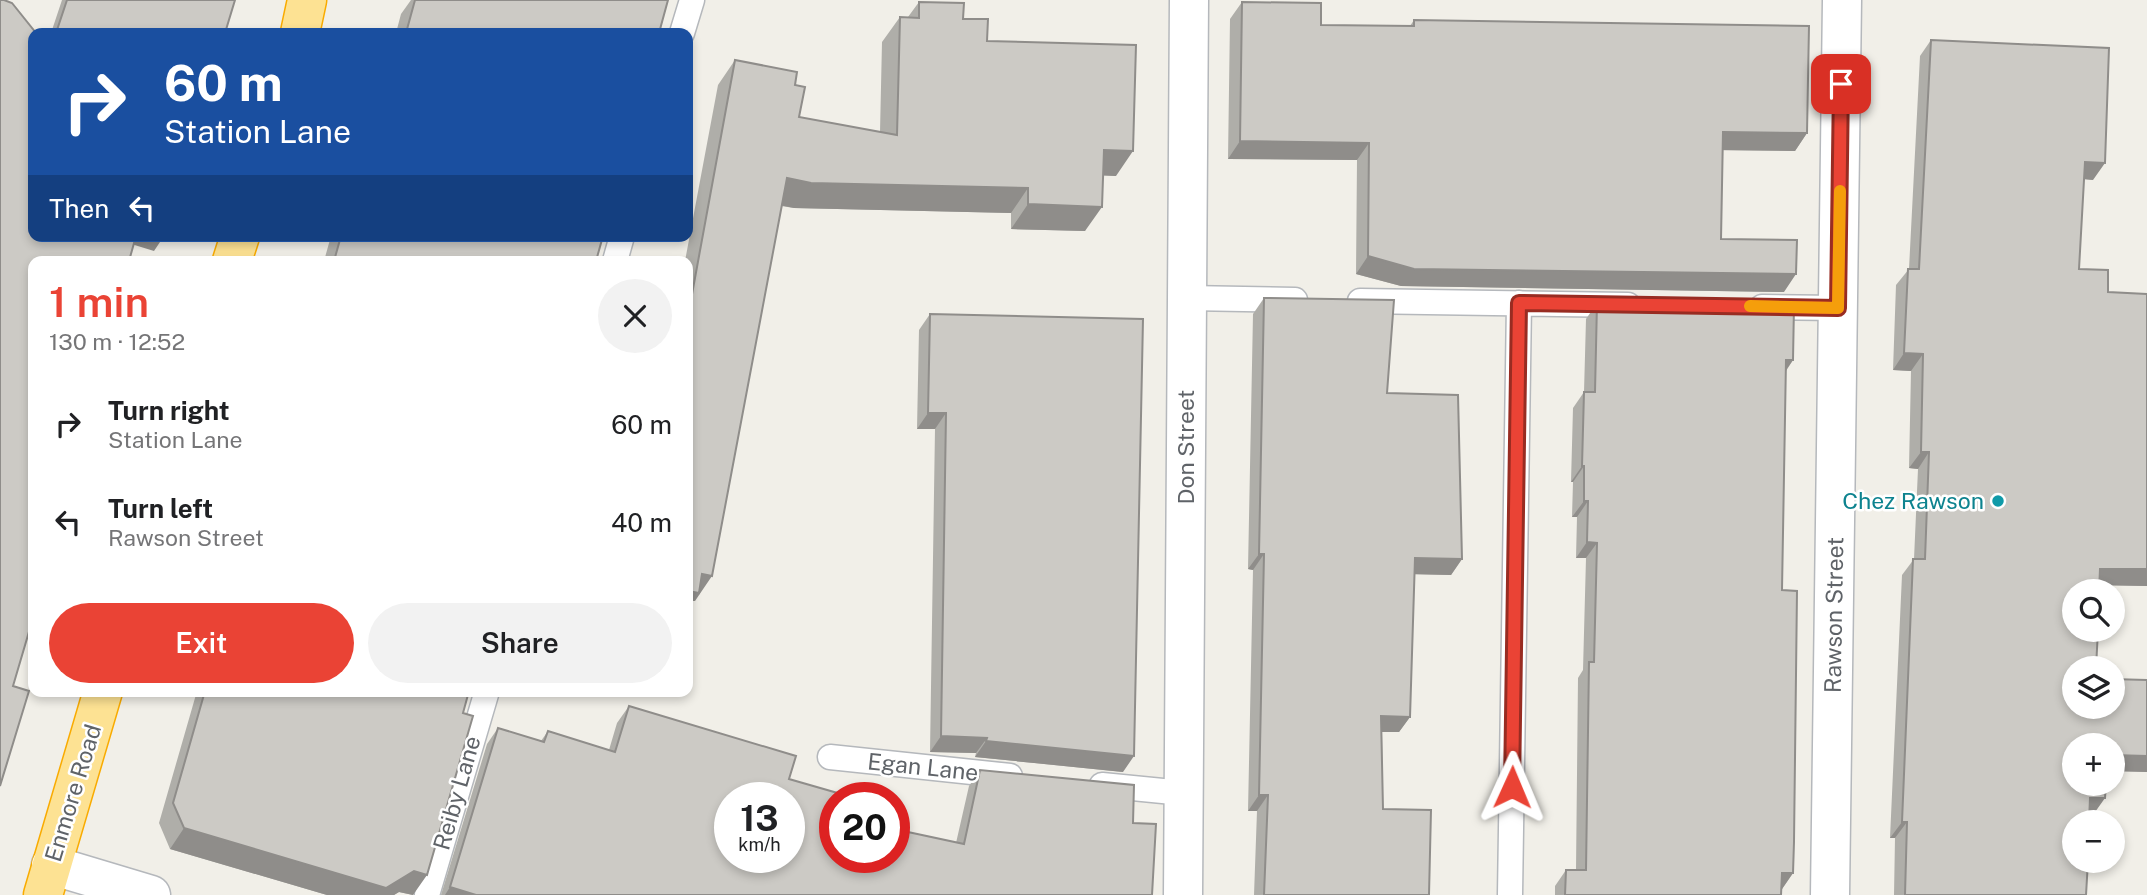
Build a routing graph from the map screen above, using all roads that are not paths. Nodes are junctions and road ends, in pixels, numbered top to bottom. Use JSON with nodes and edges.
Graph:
{"nodes":[{"id":1,"x":307,"y":0,"type":"edge"},
{"id":2,"x":692,"y":0,"type":"edge"},
{"id":3,"x":1189,"y":0,"type":"edge"},
{"id":4,"x":1842,"y":0,"type":"edge"},
{"id":5,"x":301,"y":28,"type":"edge"},
{"id":6,"x":684,"y":28,"type":"edge"},
{"id":7,"x":1187,"y":298,"type":"junction"},
{"id":8,"x":1519,"y":303,"type":"junction"},
{"id":9,"x":1658,"y":305,"type":"edge"},
{"id":10,"x":1741,"y":306,"type":"edge"},
{"id":11,"x":1838,"y":308,"type":"junction"},
{"id":12,"x":101,"y":697,"type":"edge"},
{"id":13,"x":486,"y":697,"type":"edge"},
{"id":14,"x":830,"y":757,"type":"dead end"},
{"id":15,"x":1034,"y":778,"type":"edge"},
{"id":16,"x":1075,"y":782,"type":"edge"},
{"id":17,"x":1183,"y":793,"type":"junction"},
{"id":18,"x":47,"y":880,"type":"edge"},
{"id":19,"x":151,"y":895,"type":"edge"},
{"id":20,"x":427,"y":895,"type":"edge"},
{"id":21,"x":1183,"y":895,"type":"edge"},
{"id":22,"x":1510,"y":895,"type":"edge"},
{"id":23,"x":1830,"y":895,"type":"edge"}],
"edges":[{"from":1,"to":5,"type":"highway"},
{"from":2,"to":6,"type":"lane"},
{"from":3,"to":7,"type":"street","name":"Don Street"},
{"from":4,"to":11,"type":"street","name":"Rawson Street"},
{"from":7,"to":8,"type":"lane"},
{"from":7,"to":17,"type":"street","name":"Don Street"},
{"from":8,"to":9,"type":"lane"},
{"from":8,"to":22,"type":"lane"},
{"from":10,"to":11,"type":"lane"},
{"from":11,"to":23,"type":"street","name":"Rawson Street"},
{"from":12,"to":18,"type":"highway","name":"Enmore Road"},
{"from":13,"to":20,"type":"lane","name":"Reiby Lane"},
{"from":14,"to":15,"type":"lane","name":"Egan Lane"},
{"from":16,"to":17,"type":"lane"},
{"from":17,"to":21,"type":"street","name":"Don Street"},
{"from":18,"to":19,"type":"street"}]}
